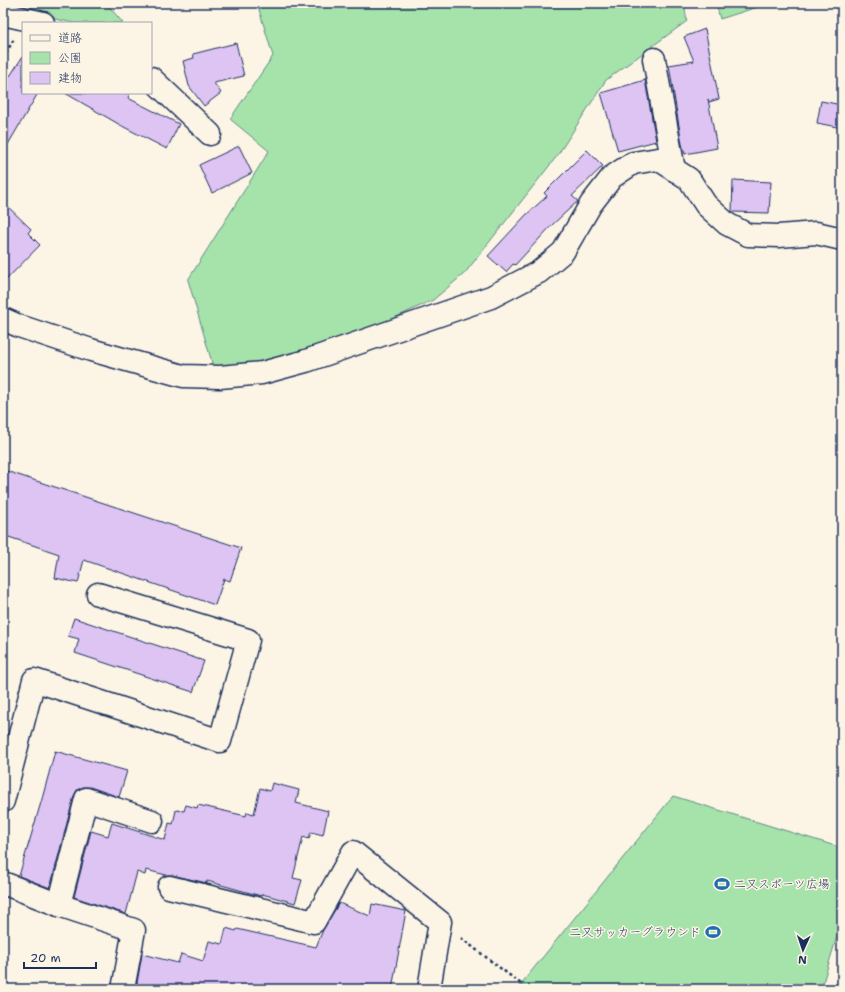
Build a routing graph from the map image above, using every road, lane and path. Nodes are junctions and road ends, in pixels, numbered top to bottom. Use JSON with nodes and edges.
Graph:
{"nodes":[{"id":1,"x":3,"y":14,"type":"edge"},
{"id":2,"x":39,"y":22,"type":"edge"},
{"id":3,"x":654,"y":59,"type":"dead end"},
{"id":4,"x":152,"y":79,"type":"edge"},
{"id":5,"x":210,"y":134,"type":"dead end"},
{"id":6,"x":674,"y":170,"type":"junction"},
{"id":7,"x":842,"y":239,"type":"edge"},
{"id":8,"x":3,"y":319,"type":"edge"},
{"id":9,"x":98,"y":594,"type":"dead end"},
{"id":10,"x":3,"y":801,"type":"edge"},
{"id":11,"x":152,"y":821,"type":"dead end"},
{"id":12,"x":3,"y":883,"type":"edge"},
{"id":13,"x":169,"y":887,"type":"dead end"},
{"id":14,"x":59,"y":905,"type":"junction"},
{"id":15,"x":440,"y":922,"type":"junction"},
{"id":16,"x":123,"y":989,"type":"edge"},
{"id":17,"x":430,"y":989,"type":"edge"},
{"id":18,"x":523,"y":989,"type":"edge"}],
"edges":[{"from":1,"to":2,"type":"street"},
{"from":3,"to":6,"type":"street"},
{"from":4,"to":5,"type":"street"},
{"from":6,"to":7,"type":"street"},
{"from":6,"to":8,"type":"street"},
{"from":9,"to":10,"type":"street"},
{"from":11,"to":14,"type":"street"},
{"from":12,"to":14,"type":"street"},
{"from":13,"to":15,"type":"street"},
{"from":14,"to":16,"type":"street"},
{"from":15,"to":17,"type":"street"},
{"from":15,"to":18,"type":"path"}]}
